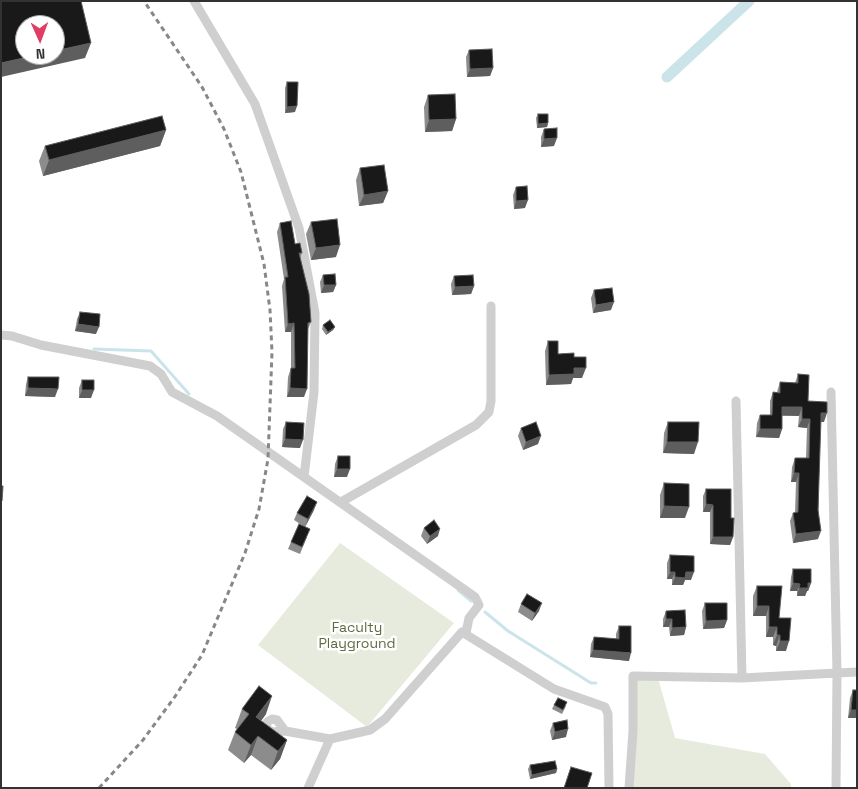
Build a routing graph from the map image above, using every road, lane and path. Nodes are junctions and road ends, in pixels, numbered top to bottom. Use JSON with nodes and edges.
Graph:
{"nodes":[{"id":1,"x":194,"y":1,"type":"edge"},
{"id":2,"x":491,"y":306,"type":"dead end"},
{"id":3,"x":1,"y":335,"type":"edge"},
{"id":4,"x":831,"y":392,"type":"dead end"},
{"id":5,"x":736,"y":401,"type":"dead end"},
{"id":6,"x":304,"y":477,"type":"junction"},
{"id":7,"x":341,"y":502,"type":"junction"},
{"id":8,"x":466,"y":633,"type":"junction"},
{"id":9,"x":837,"y":672,"type":"junction"},
{"id":10,"x":857,"y":672,"type":"edge"},
{"id":11,"x":742,"y":678,"type":"junction"},
{"id":12,"x":285,"y":731,"type":"dead end"},
{"id":13,"x":330,"y":739,"type":"junction"},
{"id":14,"x":308,"y":788,"type":"edge"},
{"id":15,"x":609,"y":788,"type":"edge"},
{"id":16,"x":629,"y":788,"type":"edge"},
{"id":17,"x":836,"y":788,"type":"edge"}],
"edges":[{"from":1,"to":6,"type":"street"},
{"from":2,"to":7,"type":"street"},
{"from":3,"to":6,"type":"street"},
{"from":4,"to":9,"type":"street"},
{"from":5,"to":11,"type":"street"},
{"from":6,"to":7,"type":"street"},
{"from":7,"to":8,"type":"street"},
{"from":8,"to":13,"type":"street"},
{"from":8,"to":15,"type":"street"},
{"from":9,"to":10,"type":"street"},
{"from":9,"to":11,"type":"street"},
{"from":9,"to":17,"type":"street"},
{"from":11,"to":16,"type":"street"},
{"from":12,"to":13,"type":"street"},
{"from":13,"to":14,"type":"street"}]}
